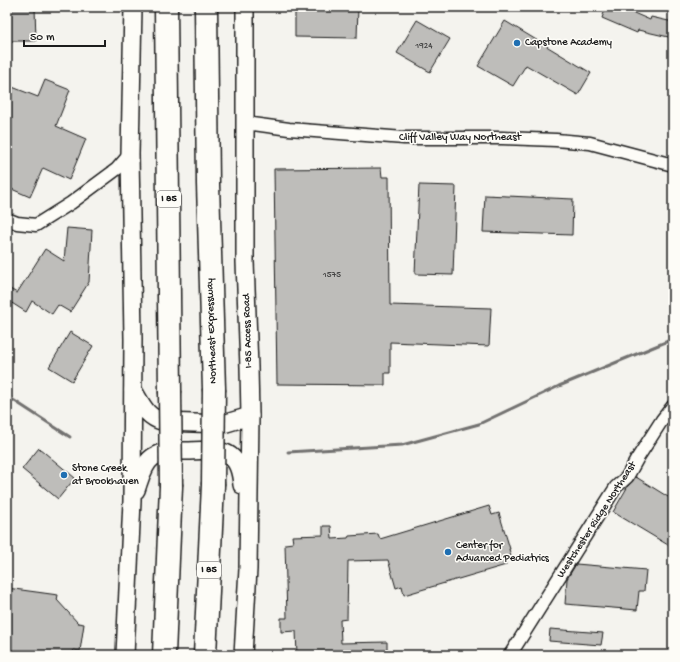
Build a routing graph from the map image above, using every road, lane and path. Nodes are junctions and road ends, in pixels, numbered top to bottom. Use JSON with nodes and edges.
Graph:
{"nodes":[{"id":1,"x":133,"y":7,"type":"edge"},
{"id":2,"x":166,"y":7,"type":"edge"},
{"id":3,"x":206,"y":7,"type":"edge"},
{"id":4,"x":245,"y":7,"type":"edge"},
{"id":5,"x":245,"y":123,"type":"junction"},
{"id":6,"x":130,"y":154,"type":"junction"},
{"id":7,"x":673,"y":165,"type":"edge"},
{"id":8,"x":7,"y":219,"type":"edge"},
{"id":9,"x":249,"y":367,"type":"junction"},
{"id":10,"x":133,"y":390,"type":"junction"},
{"id":11,"x":673,"y":406,"type":"edge"},
{"id":12,"x":250,"y":416,"type":"junction"},
{"id":13,"x":223,"y":424,"type":"junction"},
{"id":14,"x":132,"y":501,"type":"junction"},
{"id":15,"x":248,"y":569,"type":"junction"},
{"id":16,"x":124,"y":655,"type":"edge"},
{"id":17,"x":164,"y":655,"type":"edge"},
{"id":18,"x":205,"y":655,"type":"edge"},
{"id":19,"x":243,"y":655,"type":"edge"},
{"id":20,"x":510,"y":655,"type":"edge"}],
"edges":[{"from":1,"to":6,"type":"main road"},
{"from":2,"to":17,"type":"highway","number":"I 85","bridge":true},
{"from":3,"to":18,"type":"highway","name":"Northeast Expressway","number":"I 85","bridge":true},
{"from":4,"to":5,"type":"main road","name":"I-85 Access Road"},
{"from":5,"to":7,"type":"street","name":"Cliff Valley Way Northeast"},
{"from":5,"to":9,"type":"main road","name":"I-85 Access Road"},
{"from":6,"to":8,"type":"street"},
{"from":6,"to":10,"type":"main road"},
{"from":9,"to":12,"type":"main road","name":"I-85 Access Road"},
{"from":9,"to":13,"type":"main road"},
{"from":10,"to":13,"type":"main road"},
{"from":10,"to":14,"type":"main road"},
{"from":11,"to":20,"type":"street","name":"Westchester Ridge Northeast"},
{"from":12,"to":13,"type":"main road"},
{"from":12,"to":15,"type":"main road","name":"I-85 Access Road"},
{"from":14,"to":15,"type":"main road"},
{"from":14,"to":16,"type":"main road"},
{"from":15,"to":19,"type":"main road","name":"I-85 Access Road"}]}
